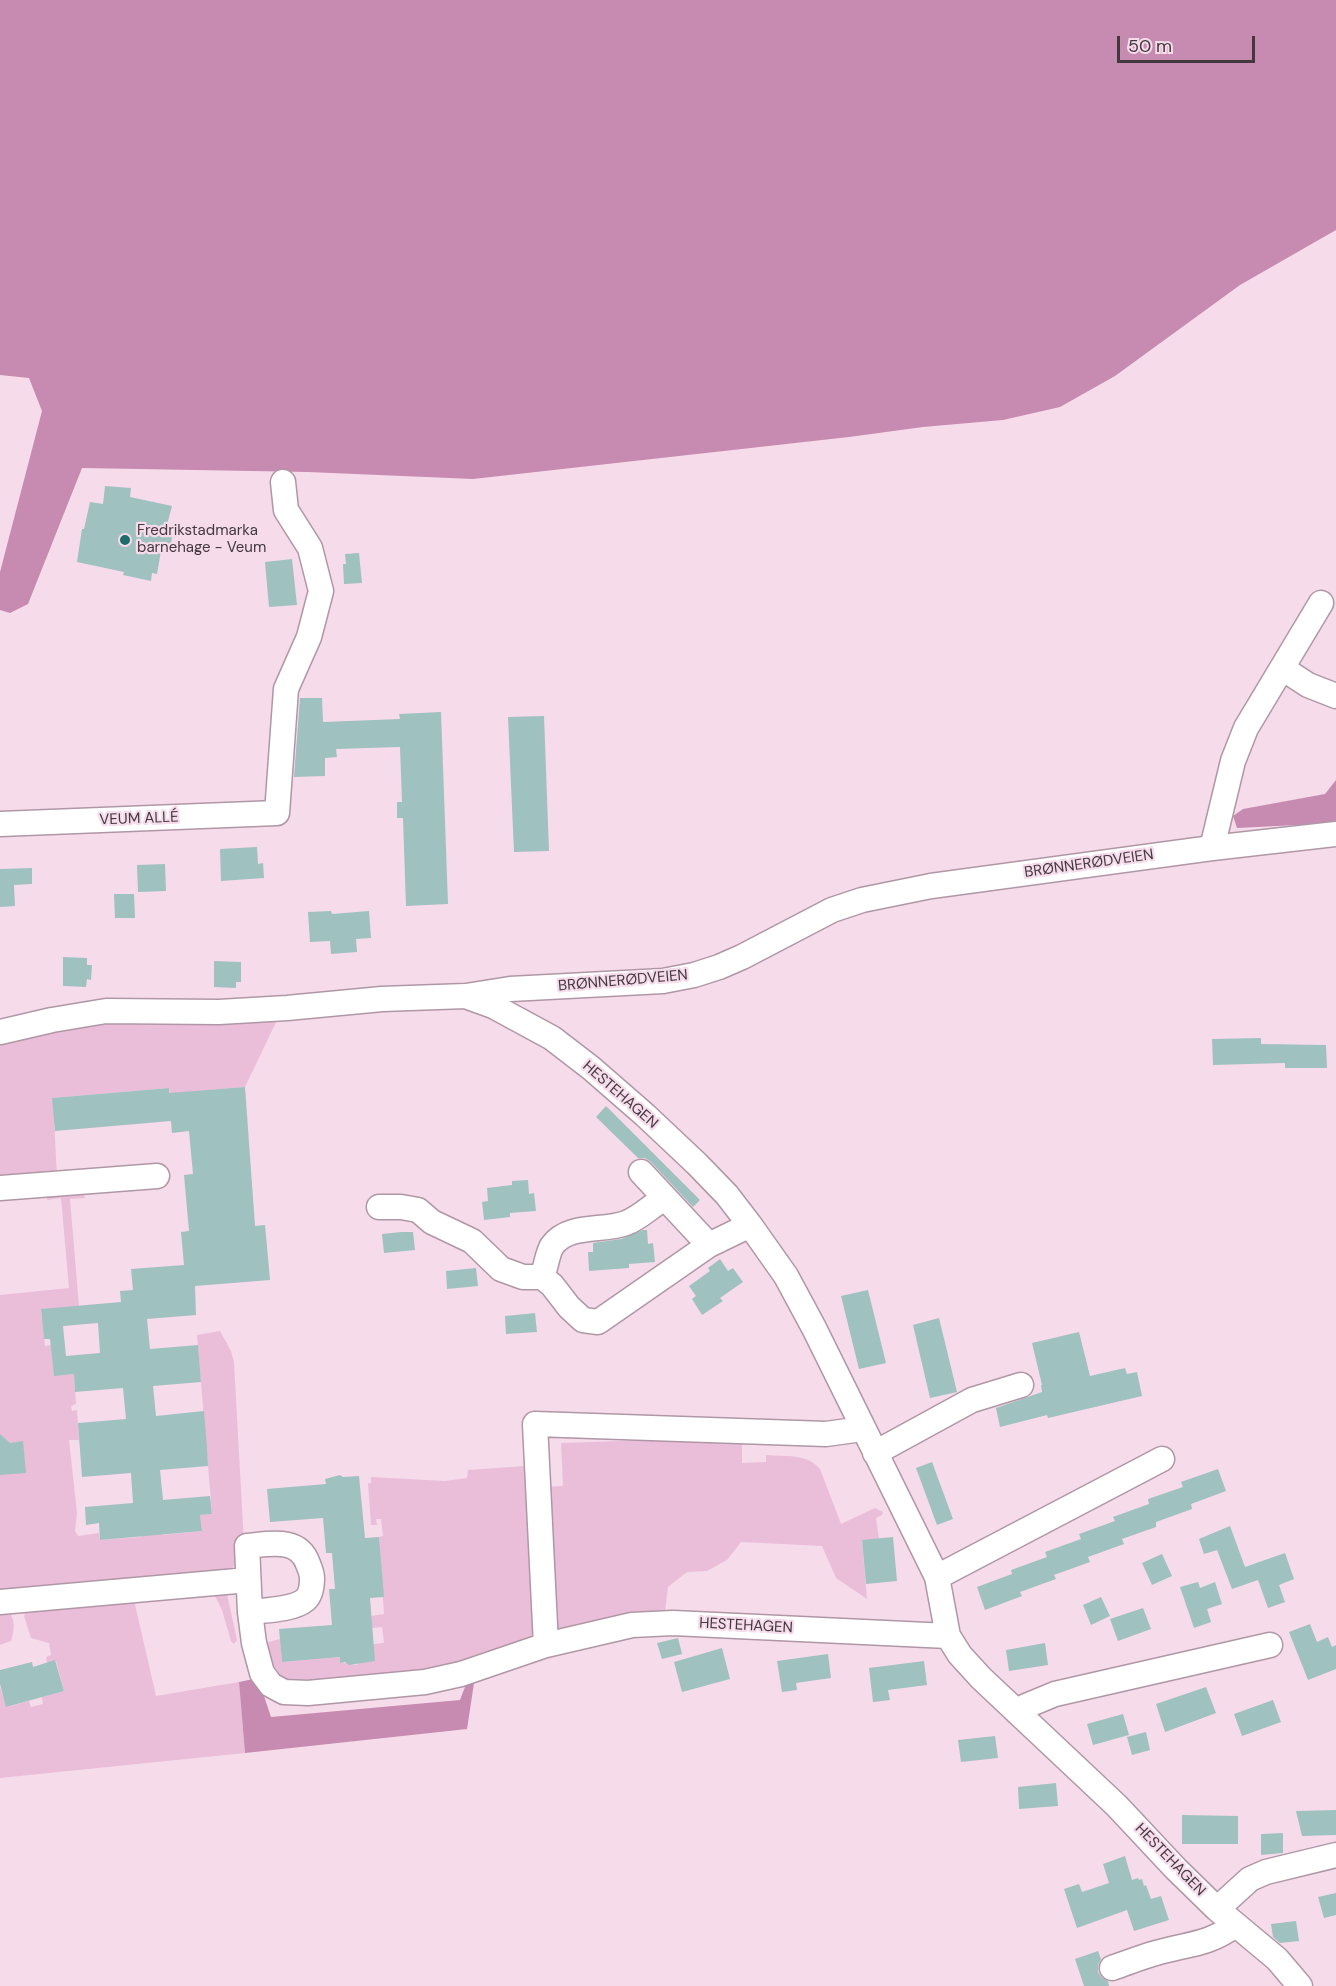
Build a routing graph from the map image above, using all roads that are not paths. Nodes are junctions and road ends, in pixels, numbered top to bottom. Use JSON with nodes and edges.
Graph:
{"nodes":[{"id":1,"x":283,"y":482,"type":"dead end"},
{"id":2,"x":1321,"y":603,"type":"dead end"},
{"id":3,"x":1282,"y":668,"type":"junction"},
{"id":4,"x":1336,"y":696,"type":"edge"},
{"id":5,"x":0,"y":824,"type":"edge"},
{"id":6,"x":1336,"y":834,"type":"edge"},
{"id":7,"x":1212,"y":848,"type":"junction"},
{"id":8,"x":466,"y":996,"type":"junction"},
{"id":9,"x":0,"y":1032,"type":"edge"},
{"id":10,"x":641,"y":1172,"type":"dead end"},
{"id":11,"x":158,"y":1176,"type":"dead end"},
{"id":12,"x":0,"y":1188,"type":"edge"},
{"id":13,"x":665,"y":1198,"type":"junction"},
{"id":14,"x":380,"y":1207,"type":"dead end"},
{"id":15,"x":750,"y":1225,"type":"junction"},
{"id":16,"x":709,"y":1245,"type":"junction"},
{"id":17,"x":542,"y":1277,"type":"junction"},
{"id":18,"x":1021,"y":1385,"type":"dead end"},
{"id":19,"x":862,"y":1429,"type":"junction"},
{"id":20,"x":875,"y":1453,"type":"junction"},
{"id":21,"x":1162,"y":1459,"type":"dead end"},
{"id":22,"x":937,"y":1577,"type":"junction"},
{"id":23,"x":248,"y":1580,"type":"junction"},
{"id":24,"x":0,"y":1602,"type":"edge"},
{"id":25,"x":250,"y":1612,"type":"junction"},
{"id":26,"x":948,"y":1636,"type":"junction"},
{"id":27,"x":546,"y":1645,"type":"junction"},
{"id":28,"x":1270,"y":1645,"type":"dead end"},
{"id":29,"x":1017,"y":1712,"type":"junction"},
{"id":30,"x":1336,"y":1855,"type":"edge"},
{"id":31,"x":1226,"y":1917,"type":"junction"},
{"id":32,"x":1112,"y":1968,"type":"dead end"},
{"id":33,"x":1300,"y":1986,"type":"edge"}],
"edges":[{"from":1,"to":5,"type":"street","name":"VEUM ALLÉ"},
{"from":2,"to":3,"type":"street"},
{"from":3,"to":4,"type":"street"},
{"from":3,"to":7,"type":"street"},
{"from":6,"to":7,"type":"street","name":"BRØNNERØDVEIEN"},
{"from":7,"to":8,"type":"street","name":"BRØNNERØDVEIEN"},
{"from":8,"to":9,"type":"street","name":"BRØNNERØDVEIEN"},
{"from":8,"to":15,"type":"street","name":"HESTEHAGEN"},
{"from":10,"to":13,"type":"street"},
{"from":11,"to":12,"type":"street"},
{"from":13,"to":16,"type":"street"},
{"from":13,"to":17,"type":"street"},
{"from":14,"to":17,"type":"street"},
{"from":15,"to":16,"type":"street"},
{"from":15,"to":19,"type":"street","name":"HESTEHAGEN"},
{"from":16,"to":17,"type":"street"},
{"from":18,"to":20,"type":"street"},
{"from":19,"to":20,"type":"street","name":"HESTEHAGEN"},
{"from":19,"to":27,"type":"street"},
{"from":20,"to":22,"type":"street","name":"HESTEHAGEN"},
{"from":21,"to":22,"type":"street"},
{"from":22,"to":26,"type":"street","name":"HESTEHAGEN"},
{"from":23,"to":24,"type":"street"},
{"from":23,"to":25,"type":"street"},
{"from":23,"to":25,"type":"street"},
{"from":25,"to":27,"type":"street","name":"HESTEHAGEN"},
{"from":26,"to":27,"type":"street","name":"HESTEHAGEN"},
{"from":26,"to":29,"type":"street","name":"HESTEHAGEN"},
{"from":28,"to":29,"type":"street"},
{"from":29,"to":31,"type":"street","name":"HESTEHAGEN"},
{"from":30,"to":31,"type":"street","name":"HESTEHAGEN"},
{"from":31,"to":32,"type":"street"},
{"from":31,"to":33,"type":"street","name":"HESTEHAGEN"}]}
